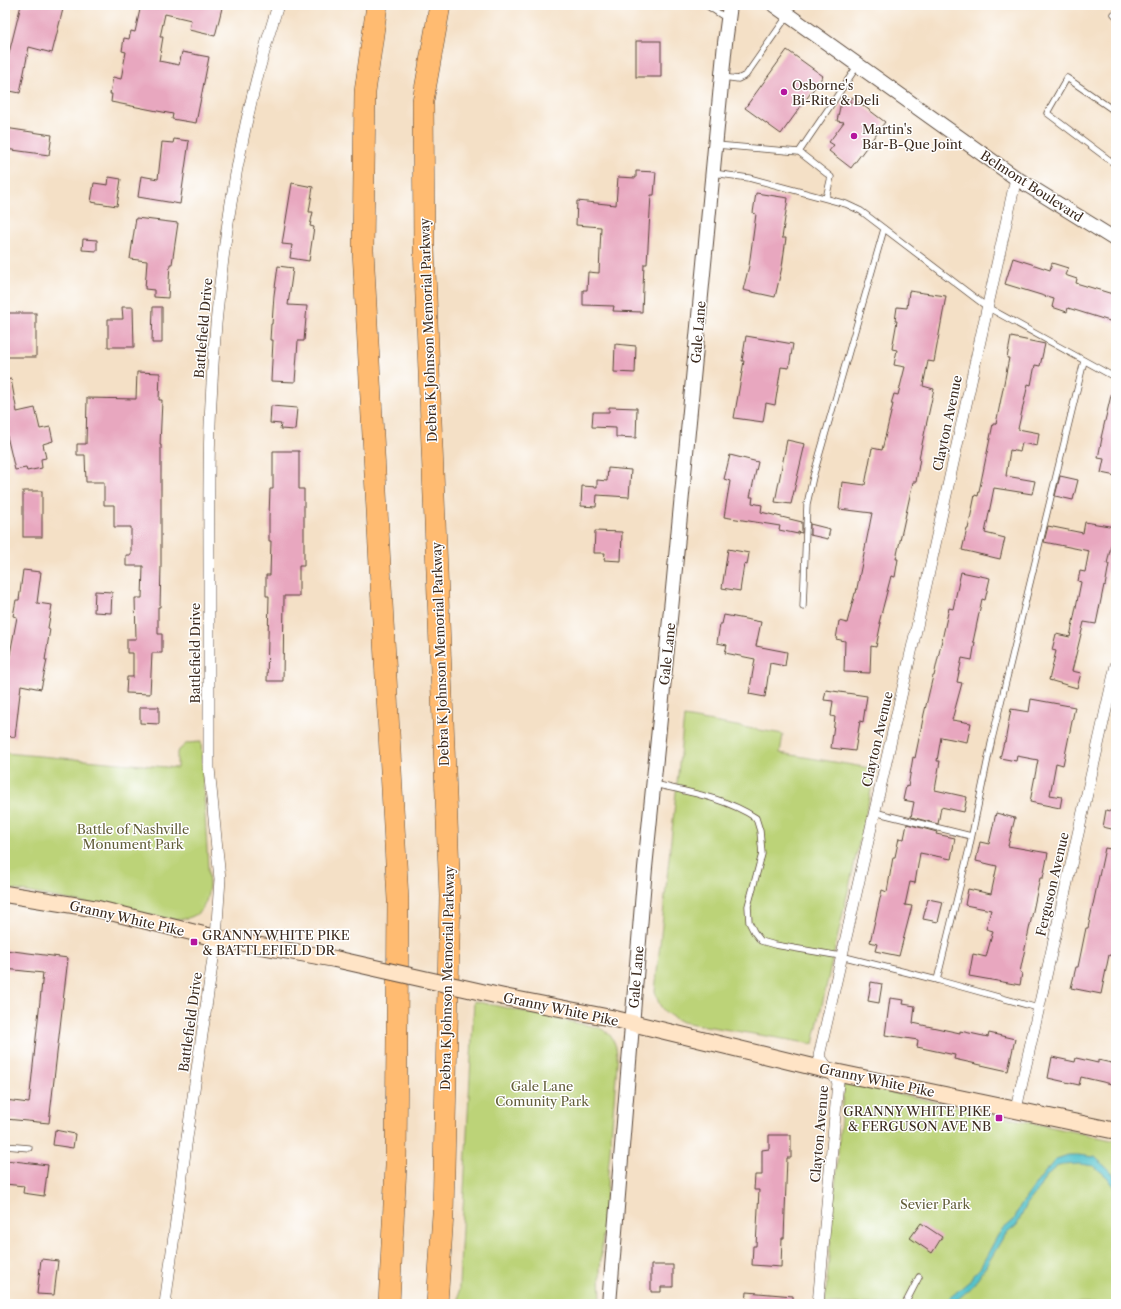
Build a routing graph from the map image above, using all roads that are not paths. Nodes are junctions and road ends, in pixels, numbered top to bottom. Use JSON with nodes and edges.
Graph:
{"nodes":[{"id":1,"x":278,"y":5,"type":"edge"},
{"id":2,"x":377,"y":5,"type":"edge"},
{"id":3,"x":440,"y":5,"type":"edge"},
{"id":4,"x":706,"y":5,"type":"edge"},
{"id":5,"x":730,"y":5,"type":"edge"},
{"id":6,"x":774,"y":5,"type":"edge"},
{"id":7,"x":788,"y":15,"type":"junction"},
{"id":8,"x":728,"y":19,"type":"junction"},
{"id":9,"x":858,"y":65,"type":"junction"},
{"id":10,"x":722,"y":77,"type":"junction"},
{"id":11,"x":1116,"y":112,"type":"edge"},
{"id":12,"x":715,"y":145,"type":"junction"},
{"id":13,"x":799,"y":152,"type":"junction"},
{"id":14,"x":1116,"y":165,"type":"edge"},
{"id":15,"x":713,"y":173,"type":"junction"},
{"id":16,"x":1016,"y":178,"type":"junction"},
{"id":17,"x":826,"y":198,"type":"junction"},
{"id":18,"x":884,"y":229,"type":"junction"},
{"id":19,"x":1116,"y":240,"type":"edge"},
{"id":20,"x":987,"y":307,"type":"junction"},
{"id":21,"x":1084,"y":361,"type":"junction"},
{"id":22,"x":1116,"y":378,"type":"edge"},
{"id":23,"x":803,"y":607,"type":"dead end"},
{"id":24,"x":1116,"y":665,"type":"edge"},
{"id":25,"x":654,"y":784,"type":"junction"},
{"id":26,"x":874,"y":812,"type":"junction"},
{"id":27,"x":971,"y":836,"type":"junction"},
{"id":28,"x":5,"y":894,"type":"edge"},
{"id":29,"x":216,"y":938,"type":"junction"},
{"id":30,"x":841,"y":956,"type":"junction"},
{"id":31,"x":937,"y":980,"type":"junction"},
{"id":32,"x":1038,"y":1008,"type":"junction"},
{"id":33,"x":632,"y":1024,"type":"junction"},
{"id":34,"x":830,"y":1071,"type":"junction"},
{"id":35,"x":1016,"y":1109,"type":"junction"},
{"id":36,"x":1116,"y":1131,"type":"edge"},
{"id":37,"x":5,"y":1146,"type":"edge"},
{"id":38,"x":29,"y":1148,"type":"dead end"},
{"id":39,"x":919,"y":1277,"type":"dead end"},
{"id":40,"x":165,"y":1304,"type":"edge"},
{"id":41,"x":389,"y":1304,"type":"edge"},
{"id":42,"x":437,"y":1304,"type":"edge"},
{"id":43,"x":609,"y":1304,"type":"edge"},
{"id":44,"x":818,"y":1304,"type":"edge"},
{"id":45,"x":905,"y":1304,"type":"edge"}],
"edges":[{"from":1,"to":29,"type":"street","name":"Battlefield Drive"},
{"from":2,"to":41,"type":"highway"},
{"from":3,"to":42,"type":"highway","name":"Debra K Johnson Memorial Parkway"},
{"from":4,"to":8,"type":"lane"},
{"from":5,"to":8,"type":"street","name":"Gale Lane"},
{"from":6,"to":7,"type":"street","name":"Belmont Boulevard"},
{"from":7,"to":9,"type":"street","name":"Belmont Boulevard"},
{"from":7,"to":10,"type":"lane"},
{"from":8,"to":10,"type":"street","name":"Gale Lane"},
{"from":9,"to":13,"type":"lane"},
{"from":9,"to":16,"type":"street","name":"Belmont Boulevard"},
{"from":10,"to":12,"type":"street","name":"Gale Lane"},
{"from":11,"to":14,"type":"lane"},
{"from":12,"to":13,"type":"lane"},
{"from":12,"to":15,"type":"street","name":"Gale Lane"},
{"from":13,"to":17,"type":"lane"},
{"from":15,"to":17,"type":"lane"},
{"from":15,"to":25,"type":"street","name":"Gale Lane"},
{"from":16,"to":19,"type":"street","name":"Belmont Boulevard"},
{"from":16,"to":20,"type":"street","name":"Clayton Avenue"},
{"from":17,"to":18,"type":"lane"},
{"from":18,"to":20,"type":"lane"},
{"from":18,"to":23,"type":"lane"},
{"from":20,"to":21,"type":"lane"},
{"from":20,"to":26,"type":"street","name":"Clayton Avenue"},
{"from":21,"to":22,"type":"lane"},
{"from":21,"to":27,"type":"lane"},
{"from":24,"to":32,"type":"street","name":"Ferguson Avenue"},
{"from":25,"to":30,"type":"lane"},
{"from":25,"to":33,"type":"street","name":"Gale Lane"},
{"from":26,"to":27,"type":"lane"},
{"from":26,"to":30,"type":"street","name":"Clayton Avenue"},
{"from":27,"to":31,"type":"lane"},
{"from":28,"to":29,"type":"main road","name":"Granny White Pike"},
{"from":29,"to":33,"type":"main road","name":"Granny White Pike","bridge":true},
{"from":29,"to":40,"type":"street","name":"Battlefield Drive"},
{"from":30,"to":31,"type":"lane"},
{"from":30,"to":34,"type":"street","name":"Clayton Avenue"},
{"from":31,"to":32,"type":"lane"},
{"from":32,"to":35,"type":"street","name":"Ferguson Avenue"},
{"from":33,"to":34,"type":"main road","name":"Granny White Pike"},
{"from":33,"to":43,"type":"street","name":"Gale Lane"},
{"from":34,"to":35,"type":"main road","name":"Granny White Pike"},
{"from":34,"to":44,"type":"street","name":"Clayton Avenue"},
{"from":35,"to":36,"type":"main road","name":"Granny White Pike"},
{"from":37,"to":38,"type":"lane"},
{"from":39,"to":45,"type":"lane"}]}
